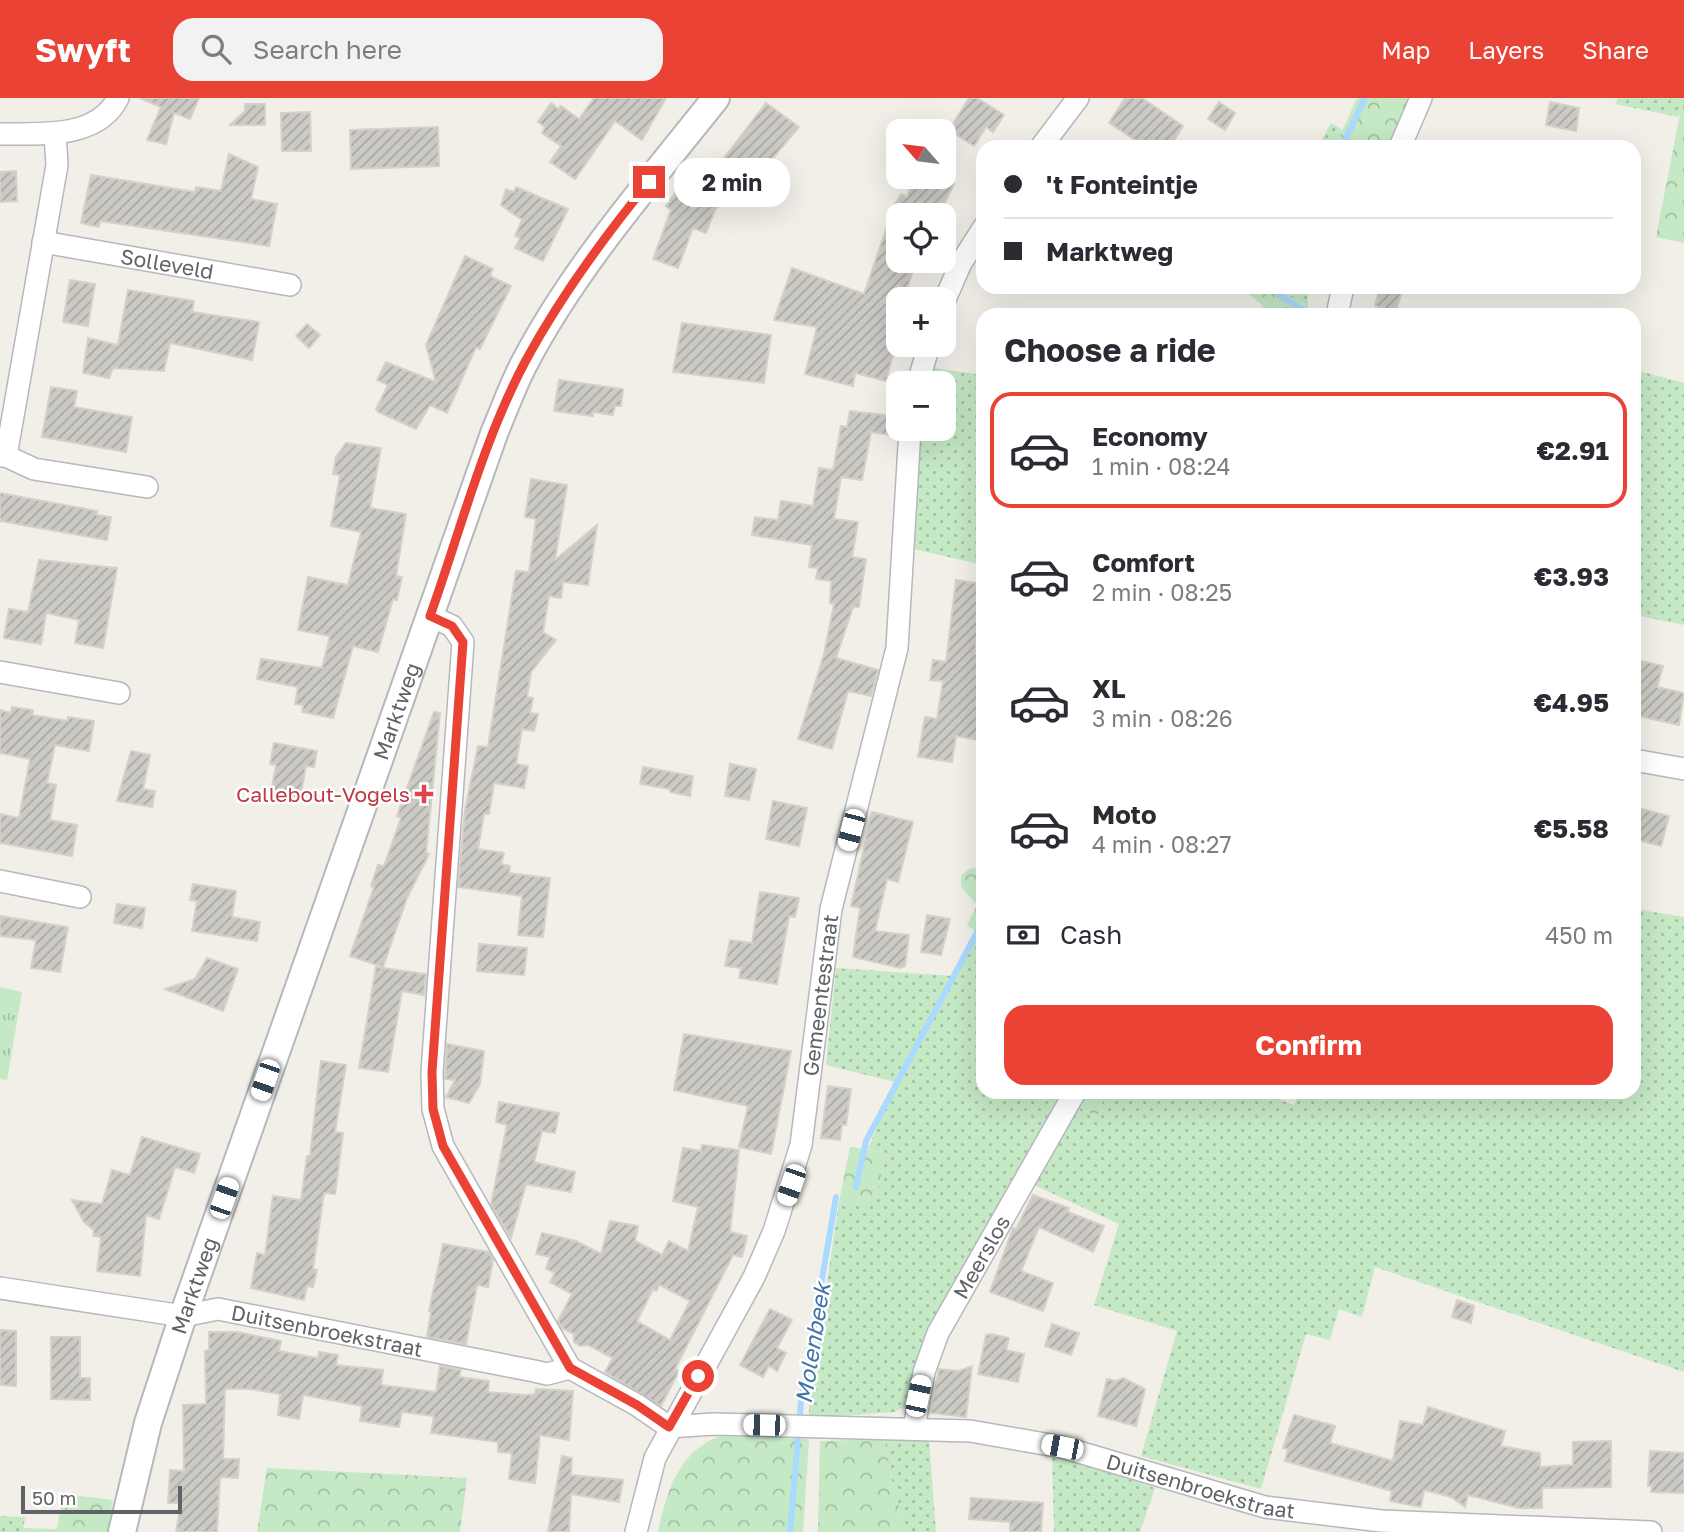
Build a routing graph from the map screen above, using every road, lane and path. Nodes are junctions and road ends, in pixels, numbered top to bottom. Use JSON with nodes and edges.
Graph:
{"nodes":[{"id":1,"x":118,"y":98,"type":"edge"},
{"id":2,"x":716,"y":98,"type":"edge"},
{"id":3,"x":1078,"y":98,"type":"edge"},
{"id":4,"x":1421,"y":98,"type":"edge"},
{"id":5,"x":55,"y":133,"type":"junction"},
{"id":6,"x":0,"y":134,"type":"edge"},
{"id":7,"x":1046,"y":140,"type":"edge"},
{"id":8,"x":1404,"y":140,"type":"edge"},
{"id":9,"x":976,"y":240,"type":"edge"},
{"id":10,"x":43,"y":242,"type":"junction"},
{"id":11,"x":290,"y":285,"type":"dead end"},
{"id":12,"x":950,"y":287,"type":"edge"},
{"id":13,"x":909,"y":441,"type":"edge"},
{"id":14,"x":3,"y":456,"type":"edge"},
{"id":15,"x":147,"y":487,"type":"dead end"},
{"id":16,"x":430,"y":616,"type":"junction"},
{"id":17,"x":0,"y":672,"type":"edge"},
{"id":18,"x":119,"y":693,"type":"dead end"},
{"id":19,"x":1641,"y":761,"type":"edge"},
{"id":20,"x":1684,"y":769,"type":"edge"},
{"id":21,"x":0,"y":881,"type":"edge"},
{"id":22,"x":80,"y":897,"type":"dead end"},
{"id":23,"x":1071,"y":1099,"type":"edge"},
{"id":24,"x":0,"y":1288,"type":"edge"},
{"id":25,"x":183,"y":1316,"type":"junction"},
{"id":26,"x":570,"y":1368,"type":"junction"},
{"id":27,"x":669,"y":1427,"type":"junction"},
{"id":28,"x":914,"y":1429,"type":"junction"},
{"id":29,"x":122,"y":1532,"type":"edge"},
{"id":30,"x":636,"y":1532,"type":"edge"},
{"id":31,"x":1651,"y":1532,"type":"edge"}],
"edges":[{"from":1,"to":5,"type":"street"},
{"from":2,"to":16,"type":"street","name":"Marktweg"},
{"from":3,"to":7,"type":"street"},
{"from":4,"to":8,"type":"street"},
{"from":5,"to":6,"type":"street"},
{"from":5,"to":10,"type":"street"},
{"from":9,"to":12,"type":"street"},
{"from":10,"to":11,"type":"street","name":"Solleveld"},
{"from":10,"to":14,"type":"street"},
{"from":13,"to":27,"type":"street","name":"Gemeentestraat"},
{"from":14,"to":15,"type":"street"},
{"from":16,"to":25,"type":"street","name":"Marktweg"},
{"from":16,"to":26,"type":"street"},
{"from":17,"to":18,"type":"street"},
{"from":19,"to":20,"type":"street"},
{"from":21,"to":22,"type":"street"},
{"from":23,"to":28,"type":"street","name":"Meerslos"},
{"from":24,"to":25,"type":"street","name":"Duitsenbroekstraat"},
{"from":25,"to":26,"type":"street","name":"Duitsenbroekstraat"},
{"from":25,"to":29,"type":"street","name":"Marktweg"},
{"from":26,"to":27,"type":"street"},
{"from":27,"to":28,"type":"street","name":"Duitsenbroekstraat"},
{"from":27,"to":30,"type":"street","name":"Gemeentestraat"},
{"from":28,"to":31,"type":"street","name":"Duitsenbroekstraat"}]}
